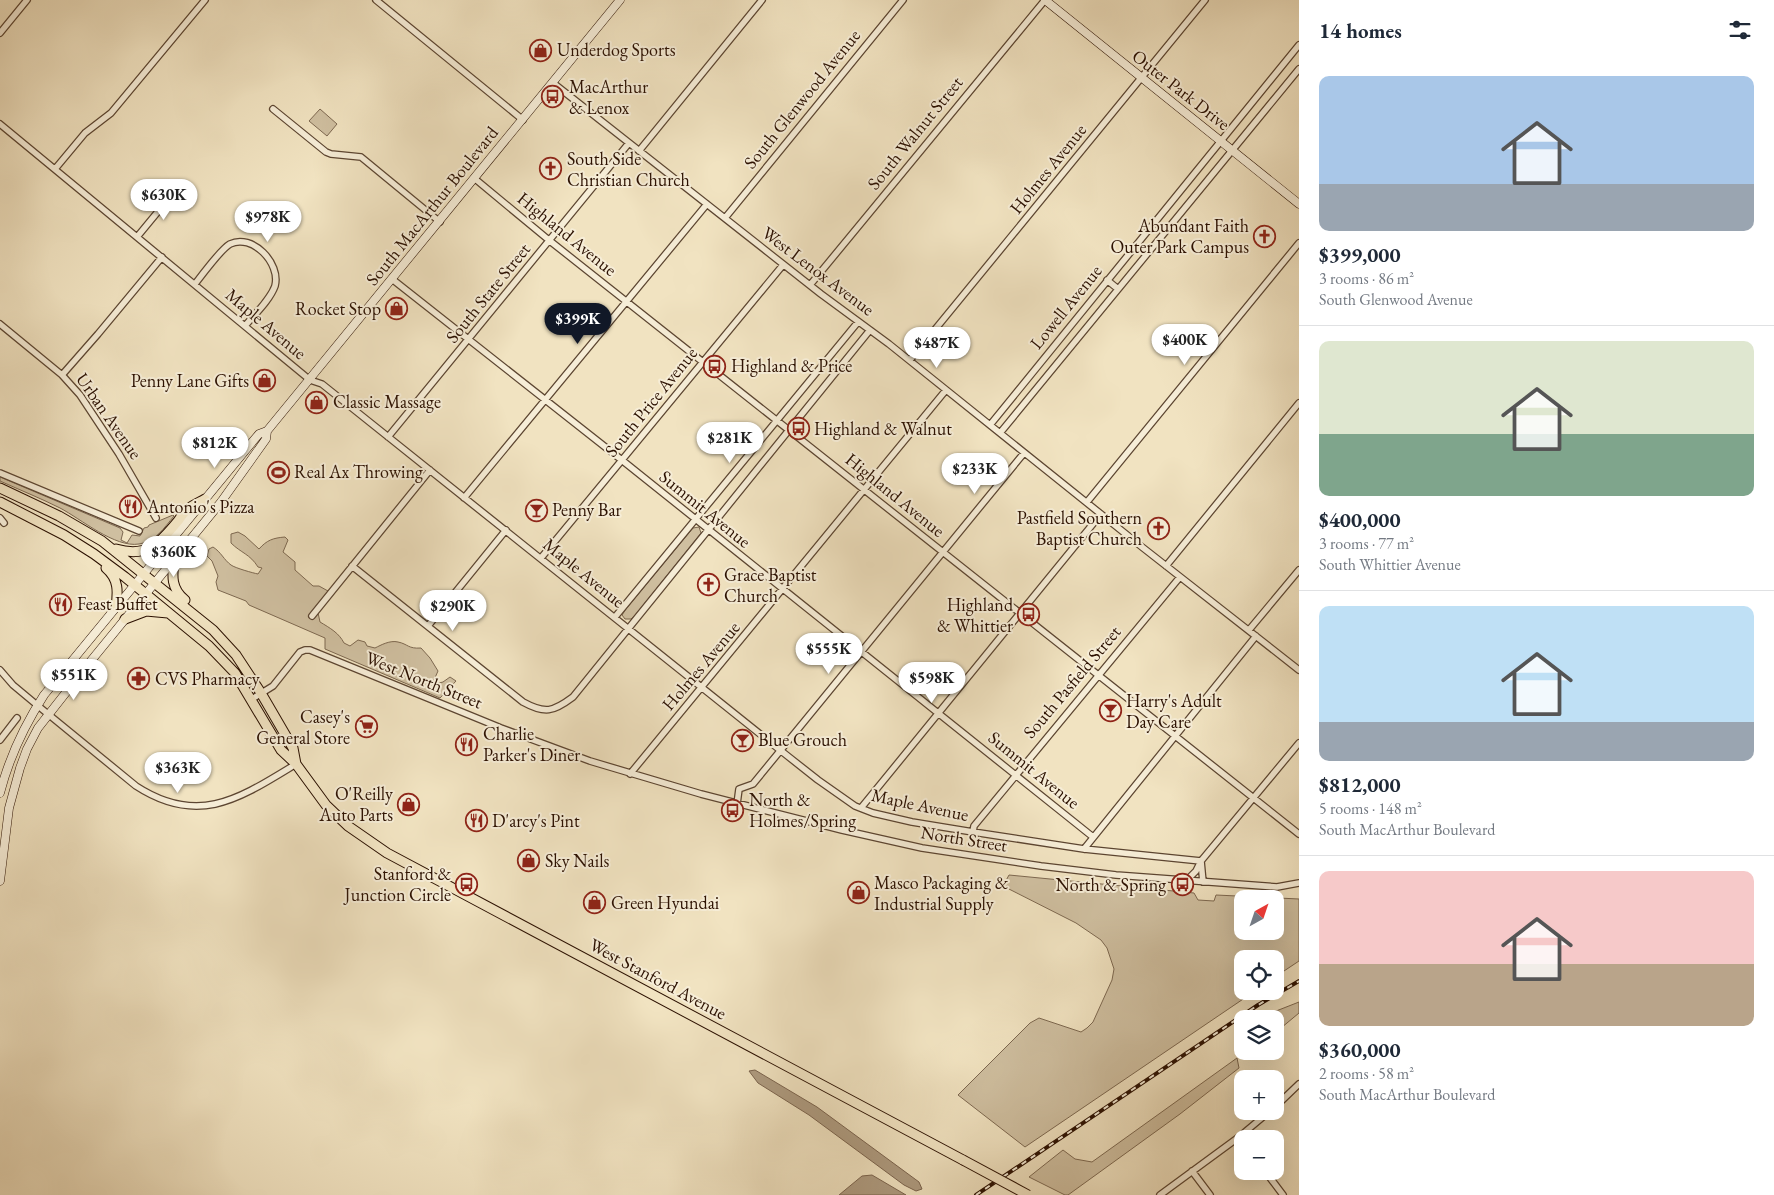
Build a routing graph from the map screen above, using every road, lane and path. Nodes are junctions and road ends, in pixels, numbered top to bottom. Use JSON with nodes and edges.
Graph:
{"nodes":[{"id":1,"x":27,"y":0,"type":"edge"},
{"id":2,"x":205,"y":0,"type":"edge"},
{"id":3,"x":376,"y":0,"type":"edge"},
{"id":4,"x":620,"y":0,"type":"edge"},
{"id":5,"x":762,"y":0,"type":"edge"},
{"id":6,"x":903,"y":0,"type":"edge"},
{"id":7,"x":1045,"y":0,"type":"edge"},
{"id":8,"x":1206,"y":0,"type":"edge"},
{"id":9,"x":0,"y":33,"type":"edge"},
{"id":10,"x":1299,"y":45,"type":"edge"},
{"id":11,"x":1299,"y":69,"type":"edge"},
{"id":12,"x":1141,"y":78,"type":"junction"},
{"id":13,"x":553,"y":83,"type":"junction"},
{"id":14,"x":273,"y":110,"type":"dead end"},
{"id":15,"x":523,"y":120,"type":"junction"},
{"id":16,"x":0,"y":124,"type":"edge"},
{"id":17,"x":1221,"y":141,"type":"junction"},
{"id":18,"x":629,"y":143,"type":"junction"},
{"id":19,"x":1232,"y":150,"type":"junction"},
{"id":20,"x":639,"y":151,"type":"junction"},
{"id":21,"x":55,"y":169,"type":"junction"},
{"id":22,"x":474,"y":178,"type":"junction"},
{"id":23,"x":175,"y":191,"type":"dead end"},
{"id":24,"x":707,"y":204,"type":"junction"},
{"id":25,"x":1299,"y":204,"type":"edge"},
{"id":26,"x":725,"y":218,"type":"junction"},
{"id":27,"x":440,"y":222,"type":"junction"},
{"id":28,"x":137,"y":237,"type":"junction"},
{"id":29,"x":550,"y":241,"type":"junction"},
{"id":30,"x":1299,"y":243,"type":"edge"},
{"id":31,"x":162,"y":257,"type":"junction"},
{"id":32,"x":783,"y":264,"type":"junction"},
{"id":33,"x":392,"y":279,"type":"junction"},
{"id":34,"x":1107,"y":280,"type":"junction"},
{"id":35,"x":195,"y":284,"type":"junction"},
{"id":36,"x":810,"y":285,"type":"junction"},
{"id":37,"x":1118,"y":289,"type":"junction"},
{"id":38,"x":627,"y":302,"type":"junction"},
{"id":39,"x":858,"y":322,"type":"junction"},
{"id":40,"x":0,"y":324,"type":"edge"},
{"id":41,"x":245,"y":326,"type":"junction"},
{"id":42,"x":870,"y":330,"type":"junction"},
{"id":43,"x":469,"y":339,"type":"junction"},
{"id":44,"x":912,"y":358,"type":"junction"},
{"id":45,"x":704,"y":362,"type":"junction"},
{"id":46,"x":62,"y":375,"type":"junction"},
{"id":47,"x":310,"y":380,"type":"junction"},
{"id":48,"x":946,"y":390,"type":"junction"},
{"id":49,"x":545,"y":400,"type":"junction"},
{"id":50,"x":1299,"y":403,"type":"edge"},
{"id":51,"x":778,"y":421,"type":"junction"},
{"id":52,"x":990,"y":425,"type":"junction"},
{"id":53,"x":788,"y":430,"type":"junction"},
{"id":54,"x":267,"y":431,"type":"junction"},
{"id":55,"x":1000,"y":433,"type":"junction"},
{"id":56,"x":388,"y":437,"type":"junction"},
{"id":57,"x":1024,"y":453,"type":"junction"},
{"id":58,"x":623,"y":461,"type":"junction"},
{"id":59,"x":430,"y":470,"type":"junction"},
{"id":60,"x":0,"y":473,"type":"edge"},
{"id":61,"x":0,"y":488,"type":"edge"},
{"id":62,"x":864,"y":490,"type":"junction"},
{"id":63,"x":464,"y":498,"type":"junction"},
{"id":64,"x":205,"y":499,"type":"junction"},
{"id":65,"x":0,"y":502,"type":"edge"},
{"id":66,"x":1087,"y":502,"type":"junction"},
{"id":67,"x":1101,"y":514,"type":"junction"},
{"id":68,"x":156,"y":518,"type":"dead end"},
{"id":69,"x":696,"y":520,"type":"junction"},
{"id":70,"x":49,"y":528,"type":"junction"},
{"id":71,"x":506,"y":530,"type":"junction"},
{"id":72,"x":708,"y":530,"type":"junction"},
{"id":73,"x":139,"y":531,"type":"dead end"},
{"id":74,"x":104,"y":542,"type":"junction"},
{"id":75,"x":942,"y":551,"type":"junction"},
{"id":76,"x":541,"y":558,"type":"junction"},
{"id":77,"x":174,"y":559,"type":"junction"},
{"id":78,"x":352,"y":566,"type":"junction"},
{"id":79,"x":1166,"y":566,"type":"junction"},
{"id":80,"x":1299,"y":570,"type":"edge"},
{"id":81,"x":144,"y":573,"type":"junction"},
{"id":82,"x":1180,"y":577,"type":"junction"},
{"id":83,"x":156,"y":583,"type":"junction"},
{"id":84,"x":134,"y":585,"type":"junction"},
{"id":85,"x":784,"y":589,"type":"junction"},
{"id":86,"x":146,"y":594,"type":"junction"},
{"id":87,"x":116,"y":607,"type":"junction"},
{"id":88,"x":168,"y":612,"type":"junction"},
{"id":89,"x":1020,"y":614,"type":"junction"},
{"id":90,"x":312,"y":616,"type":"dead end"},
{"id":91,"x":615,"y":617,"type":"junction"},
{"id":92,"x":125,"y":619,"type":"junction"},
{"id":93,"x":428,"y":626,"type":"junction"},
{"id":94,"x":209,"y":627,"type":"junction"},
{"id":95,"x":628,"y":628,"type":"junction"},
{"id":96,"x":1249,"y":630,"type":"junction"},
{"id":97,"x":1256,"y":636,"type":"junction"},
{"id":98,"x":861,"y":651,"type":"junction"},
{"id":99,"x":0,"y":670,"type":"edge"},
{"id":100,"x":1299,"y":670,"type":"edge"},
{"id":101,"x":1098,"y":675,"type":"junction"},
{"id":102,"x":702,"y":688,"type":"junction"},
{"id":103,"x":262,"y":693,"type":"junction"},
{"id":104,"x":252,"y":699,"type":"junction"},
{"id":105,"x":37,"y":705,"type":"junction"},
{"id":106,"x":938,"y":713,"type":"junction"},
{"id":107,"x":48,"y":714,"type":"junction"},
{"id":108,"x":17,"y":718,"type":"dead end"},
{"id":109,"x":1175,"y":736,"type":"junction"},
{"id":110,"x":0,"y":740,"type":"edge"},
{"id":111,"x":1299,"y":743,"type":"edge"},
{"id":112,"x":780,"y":750,"type":"junction"},
{"id":113,"x":296,"y":764,"type":"junction"},
{"id":114,"x":630,"y":774,"type":"junction"},
{"id":115,"x":1016,"y":775,"type":"junction"},
{"id":116,"x":0,"y":793,"type":"edge"},
{"id":117,"x":1253,"y":798,"type":"junction"},
{"id":118,"x":737,"y":804,"type":"junction"},
{"id":119,"x":861,"y":808,"type":"junction"},
{"id":120,"x":972,"y":832,"type":"junction"},
{"id":121,"x":1299,"y":834,"type":"edge"},
{"id":122,"x":1093,"y":837,"type":"junction"},
{"id":123,"x":1084,"y":849,"type":"junction"},
{"id":124,"x":1201,"y":861,"type":"junction"},
{"id":125,"x":1186,"y":880,"type":"junction"},
{"id":126,"x":0,"y":881,"type":"edge"},
{"id":127,"x":1203,"y":882,"type":"junction"},
{"id":128,"x":1299,"y":883,"type":"edge"},
{"id":129,"x":1299,"y":1084,"type":"edge"},
{"id":130,"x":1284,"y":1098,"type":"edge"},
{"id":131,"x":1261,"y":1120,"type":"edge"},
{"id":132,"x":1250,"y":1130,"type":"edge"},
{"id":133,"x":1234,"y":1144,"type":"edge"},
{"id":134,"x":1192,"y":1171,"type":"junction"},
{"id":135,"x":1272,"y":1180,"type":"edge"},
{"id":136,"x":1028,"y":1195,"type":"edge"},
{"id":137,"x":1160,"y":1195,"type":"edge"},
{"id":138,"x":1210,"y":1195,"type":"edge"},
{"id":139,"x":1283,"y":1195,"type":"edge"}],
"edges":[{"from":1,"to":9,"type":"street"},
{"from":2,"to":21,"type":"street"},
{"from":3,"to":15,"type":"street"},
{"from":4,"to":13,"type":"main road","name":"South MacArthur Boulevard"},
{"from":5,"to":20,"type":"street"},
{"from":6,"to":26,"type":"street","name":"South Glenwood Avenue"},
{"from":7,"to":12,"type":"main road","name":"Outer Park Drive"},
{"from":7,"to":36,"type":"street","name":"South Walnut Street"},
{"from":8,"to":12,"type":"street","name":"Holmes Avenue"},
{"from":10,"to":17,"type":"street","name":"Lowell Avenue"},
{"from":11,"to":19,"type":"street","name":"Lowell Avenue"},
{"from":12,"to":17,"type":"main road","name":"Outer Park Drive"},
{"from":12,"to":44,"type":"street","name":"Holmes Avenue"},
{"from":13,"to":15,"type":"main road","name":"South MacArthur Boulevard"},
{"from":13,"to":18,"type":"street","name":"West Lenox Avenue"},
{"from":14,"to":27,"type":"street"},
{"from":15,"to":22,"type":"main road","name":"South MacArthur Boulevard"},
{"from":16,"to":21,"type":"street","name":"Maple Avenue"},
{"from":17,"to":19,"type":"main road","name":"Outer Park Drive"},
{"from":17,"to":34,"type":"street","name":"Lowell Avenue"},
{"from":18,"to":20,"type":"street","name":"West Lenox Avenue"},
{"from":18,"to":29,"type":"street","name":"South State Street"},
{"from":19,"to":25,"type":"main road","name":"Outer Park Drive"},
{"from":19,"to":37,"type":"street","name":"Lowell Avenue"},
{"from":20,"to":24,"type":"street","name":"West Lenox Avenue"},
{"from":21,"to":28,"type":"street","name":"Maple Avenue"},
{"from":22,"to":27,"type":"main road","name":"South MacArthur Boulevard"},
{"from":22,"to":29,"type":"street","name":"Highland Avenue"},
{"from":23,"to":28,"type":"street"},
{"from":24,"to":26,"type":"street","name":"West Lenox Avenue"},
{"from":24,"to":38,"type":"street"},
{"from":26,"to":32,"type":"street","name":"West Lenox Avenue"},
{"from":27,"to":33,"type":"main road","name":"South MacArthur Boulevard"},
{"from":28,"to":31,"type":"street","name":"Maple Avenue"},
{"from":29,"to":38,"type":"street","name":"Highland Avenue"},
{"from":29,"to":43,"type":"street","name":"South State Street"},
{"from":30,"to":66,"type":"street"},
{"from":31,"to":35,"type":"street","name":"Maple Avenue"},
{"from":31,"to":46,"type":"street"},
{"from":32,"to":36,"type":"street","name":"West Lenox Avenue"},
{"from":32,"to":45,"type":"street","name":"South Price Avenue"},
{"from":33,"to":43,"type":"street","name":"Summit Avenue"},
{"from":33,"to":47,"type":"main road","name":"South MacArthur Boulevard"},
{"from":34,"to":37,"type":"street"},
{"from":34,"to":52,"type":"street","name":"Lowell Avenue"},
{"from":35,"to":41,"type":"street","name":"Maple Avenue"},
{"from":35,"to":41,"type":"street"},
{"from":36,"to":39,"type":"street","name":"West Lenox Avenue"},
{"from":37,"to":55,"type":"street","name":"Lowell Avenue"},
{"from":38,"to":45,"type":"street","name":"Highland Avenue"},
{"from":38,"to":49,"type":"street"},
{"from":39,"to":42,"type":"street","name":"West Lenox Avenue"},
{"from":39,"to":51,"type":"street"},
{"from":40,"to":46,"type":"street","name":"Urban Avenue"},
{"from":41,"to":47,"type":"street","name":"Maple Avenue"},
{"from":42,"to":44,"type":"street","name":"West Lenox Avenue"},
{"from":42,"to":53,"type":"street"},
{"from":43,"to":49,"type":"street","name":"Summit Avenue"},
{"from":43,"to":56,"type":"street","name":"South State Street"},
{"from":44,"to":48,"type":"street","name":"West Lenox Avenue"},
{"from":45,"to":51,"type":"street","name":"Highland Avenue"},
{"from":45,"to":58,"type":"street","name":"South Price Avenue"},
{"from":46,"to":68,"type":"street","name":"Urban Avenue"},
{"from":47,"to":54,"type":"main road","name":"South MacArthur Boulevard"},
{"from":47,"to":56,"type":"street","name":"Maple Avenue"},
{"from":48,"to":52,"type":"street","name":"West Lenox Avenue"},
{"from":48,"to":62,"type":"street","name":"Holmes Avenue"},
{"from":49,"to":58,"type":"street","name":"Summit Avenue"},
{"from":49,"to":63,"type":"street"},
{"from":50,"to":79,"type":"street"},
{"from":51,"to":53,"type":"street","name":"Highland Avenue"},
{"from":51,"to":69,"type":"street"},
{"from":52,"to":55,"type":"street","name":"West Lenox Avenue"},
{"from":53,"to":62,"type":"street","name":"Highland Avenue"},
{"from":53,"to":72,"type":"street"},
{"from":54,"to":64,"type":"main road","name":"South MacArthur Boulevard"},
{"from":54,"to":77,"type":"main road","name":"South MacArthur Boulevard"},
{"from":55,"to":57,"type":"street","name":"West Lenox Avenue"},
{"from":56,"to":59,"type":"street","name":"Maple Avenue"},
{"from":57,"to":66,"type":"street","name":"West Lenox Avenue"},
{"from":57,"to":75,"type":"street"},
{"from":58,"to":69,"type":"street","name":"Summit Avenue"},
{"from":58,"to":76,"type":"street","name":"South Price Avenue"},
{"from":59,"to":63,"type":"street","name":"Maple Avenue"},
{"from":59,"to":78,"type":"street"},
{"from":60,"to":73,"type":"street"},
{"from":61,"to":74,"type":"main road"},
{"from":62,"to":75,"type":"street","name":"Highland Avenue"},
{"from":62,"to":85,"type":"street","name":"Holmes Avenue"},
{"from":63,"to":71,"type":"street","name":"Maple Avenue"},
{"from":64,"to":74,"type":"main road"},
{"from":64,"to":81,"type":"main road","name":"South MacArthur Boulevard"},
{"from":65,"to":70,"type":"main road"},
{"from":66,"to":67,"type":"street","name":"West Lenox Avenue"},
{"from":67,"to":79,"type":"street","name":"West Lenox Avenue"},
{"from":67,"to":89,"type":"street"},
{"from":69,"to":72,"type":"street","name":"Summit Avenue"},
{"from":69,"to":91,"type":"street"},
{"from":70,"to":84,"type":"main road","name":"West Stanford Avenue"},
{"from":70,"to":87,"type":"main road"},
{"from":71,"to":76,"type":"street","name":"Maple Avenue"},
{"from":71,"to":93,"type":"street"},
{"from":72,"to":85,"type":"street","name":"Summit Avenue"},
{"from":72,"to":95,"type":"street"},
{"from":74,"to":81,"type":"main road","name":"West Stanford Avenue"},
{"from":75,"to":89,"type":"street","name":"Highland Avenue"},
{"from":75,"to":98,"type":"street"},
{"from":76,"to":91,"type":"street","name":"Maple Avenue"},
{"from":77,"to":83,"type":"main road","name":"South MacArthur Boulevard"},
{"from":77,"to":94,"type":"main road"},
{"from":78,"to":90,"type":"street"},
{"from":78,"to":93,"type":"street"},
{"from":79,"to":82,"type":"street","name":"West Lenox Avenue"},
{"from":80,"to":96,"type":"street"},
{"from":81,"to":83,"type":"main road","name":"West Stanford Avenue"},
{"from":81,"to":84,"type":"main road","name":"South MacArthur Boulevard"},
{"from":82,"to":96,"type":"street","name":"West Lenox Avenue"},
{"from":82,"to":101,"type":"street","name":"South Pasfield Street"},
{"from":83,"to":86,"type":"main road","name":"South MacArthur Boulevard"},
{"from":83,"to":94,"type":"main road","name":"West Stanford Avenue"},
{"from":84,"to":86,"type":"main road","name":"West Stanford Avenue"},
{"from":84,"to":87,"type":"main road","name":"South MacArthur Boulevard"},
{"from":85,"to":98,"type":"street","name":"Summit Avenue"},
{"from":85,"to":102,"type":"street","name":"Holmes Avenue"},
{"from":86,"to":88,"type":"main road","name":"West Stanford Avenue"},
{"from":86,"to":92,"type":"main road","name":"South MacArthur Boulevard"},
{"from":87,"to":105,"type":"main road","name":"South MacArthur Boulevard"},
{"from":88,"to":92,"type":"main road"},
{"from":88,"to":104,"type":"main road","name":"West Stanford Avenue"},
{"from":89,"to":101,"type":"street","name":"Highland Avenue"},
{"from":89,"to":106,"type":"street"},
{"from":91,"to":95,"type":"street","name":"Maple Avenue"},
{"from":92,"to":107,"type":"main road","name":"South MacArthur Boulevard"},
{"from":93,"to":95,"type":"street"},
{"from":94,"to":103,"type":"main road","name":"West Stanford Avenue"},
{"from":95,"to":102,"type":"street","name":"Maple Avenue"},
{"from":96,"to":97,"type":"street","name":"West Lenox Avenue"},
{"from":97,"to":100,"type":"street","name":"West Lenox Avenue"},
{"from":97,"to":109,"type":"street"},
{"from":98,"to":106,"type":"street","name":"Summit Avenue"},
{"from":98,"to":112,"type":"street"},
{"from":99,"to":105,"type":"street"},
{"from":101,"to":109,"type":"street","name":"Highland Avenue"},
{"from":101,"to":115,"type":"street","name":"South Pasfield Street"},
{"from":102,"to":112,"type":"street","name":"Maple Avenue"},
{"from":102,"to":114,"type":"street","name":"Holmes Avenue"},
{"from":103,"to":104,"type":"street","name":"West North Street"},
{"from":103,"to":113,"type":"main road","name":"West Stanford Avenue"},
{"from":103,"to":114,"type":"street","name":"West North Street"},
{"from":104,"to":113,"type":"main road","name":"West Stanford Avenue"},
{"from":105,"to":107,"type":"street"},
{"from":105,"to":116,"type":"main road","name":"South MacArthur Boulevard"},
{"from":106,"to":115,"type":"street","name":"Summit Avenue"},
{"from":106,"to":119,"type":"street"},
{"from":107,"to":113,"type":"street"},
{"from":107,"to":126,"type":"main road","name":"South MacArthur Boulevard"},
{"from":108,"to":110,"type":"street"},
{"from":109,"to":117,"type":"street","name":"Highland Avenue"},
{"from":109,"to":122,"type":"street"},
{"from":111,"to":117,"type":"street"},
{"from":112,"to":118,"type":"street"},
{"from":112,"to":119,"type":"street","name":"Maple Avenue"},
{"from":113,"to":136,"type":"main road","name":"West Stanford Avenue","bridge":true},
{"from":114,"to":118,"type":"street","name":"North Street"},
{"from":115,"to":120,"type":"street","name":"South Pasfield Street"},
{"from":115,"to":122,"type":"street","name":"Summit Avenue"},
{"from":117,"to":121,"type":"street","name":"Highland Avenue"},
{"from":117,"to":124,"type":"street"},
{"from":118,"to":125,"type":"street","name":"North Street"},
{"from":119,"to":120,"type":"street","name":"Maple Avenue"},
{"from":120,"to":123,"type":"street","name":"Maple Avenue"},
{"from":122,"to":123,"type":"street"},
{"from":123,"to":124,"type":"street","name":"Maple Avenue"},
{"from":124,"to":125,"type":"street"},
{"from":124,"to":127,"type":"street"},
{"from":125,"to":127,"type":"street","name":"North Street"},
{"from":127,"to":128,"type":"street","name":"North Street"},
{"from":129,"to":130,"type":"street"},
{"from":131,"to":132,"type":"street"},
{"from":133,"to":134,"type":"street"},
{"from":134,"to":137,"type":"street"},
{"from":134,"to":138,"type":"street"},
{"from":135,"to":139,"type":"street"}]}
